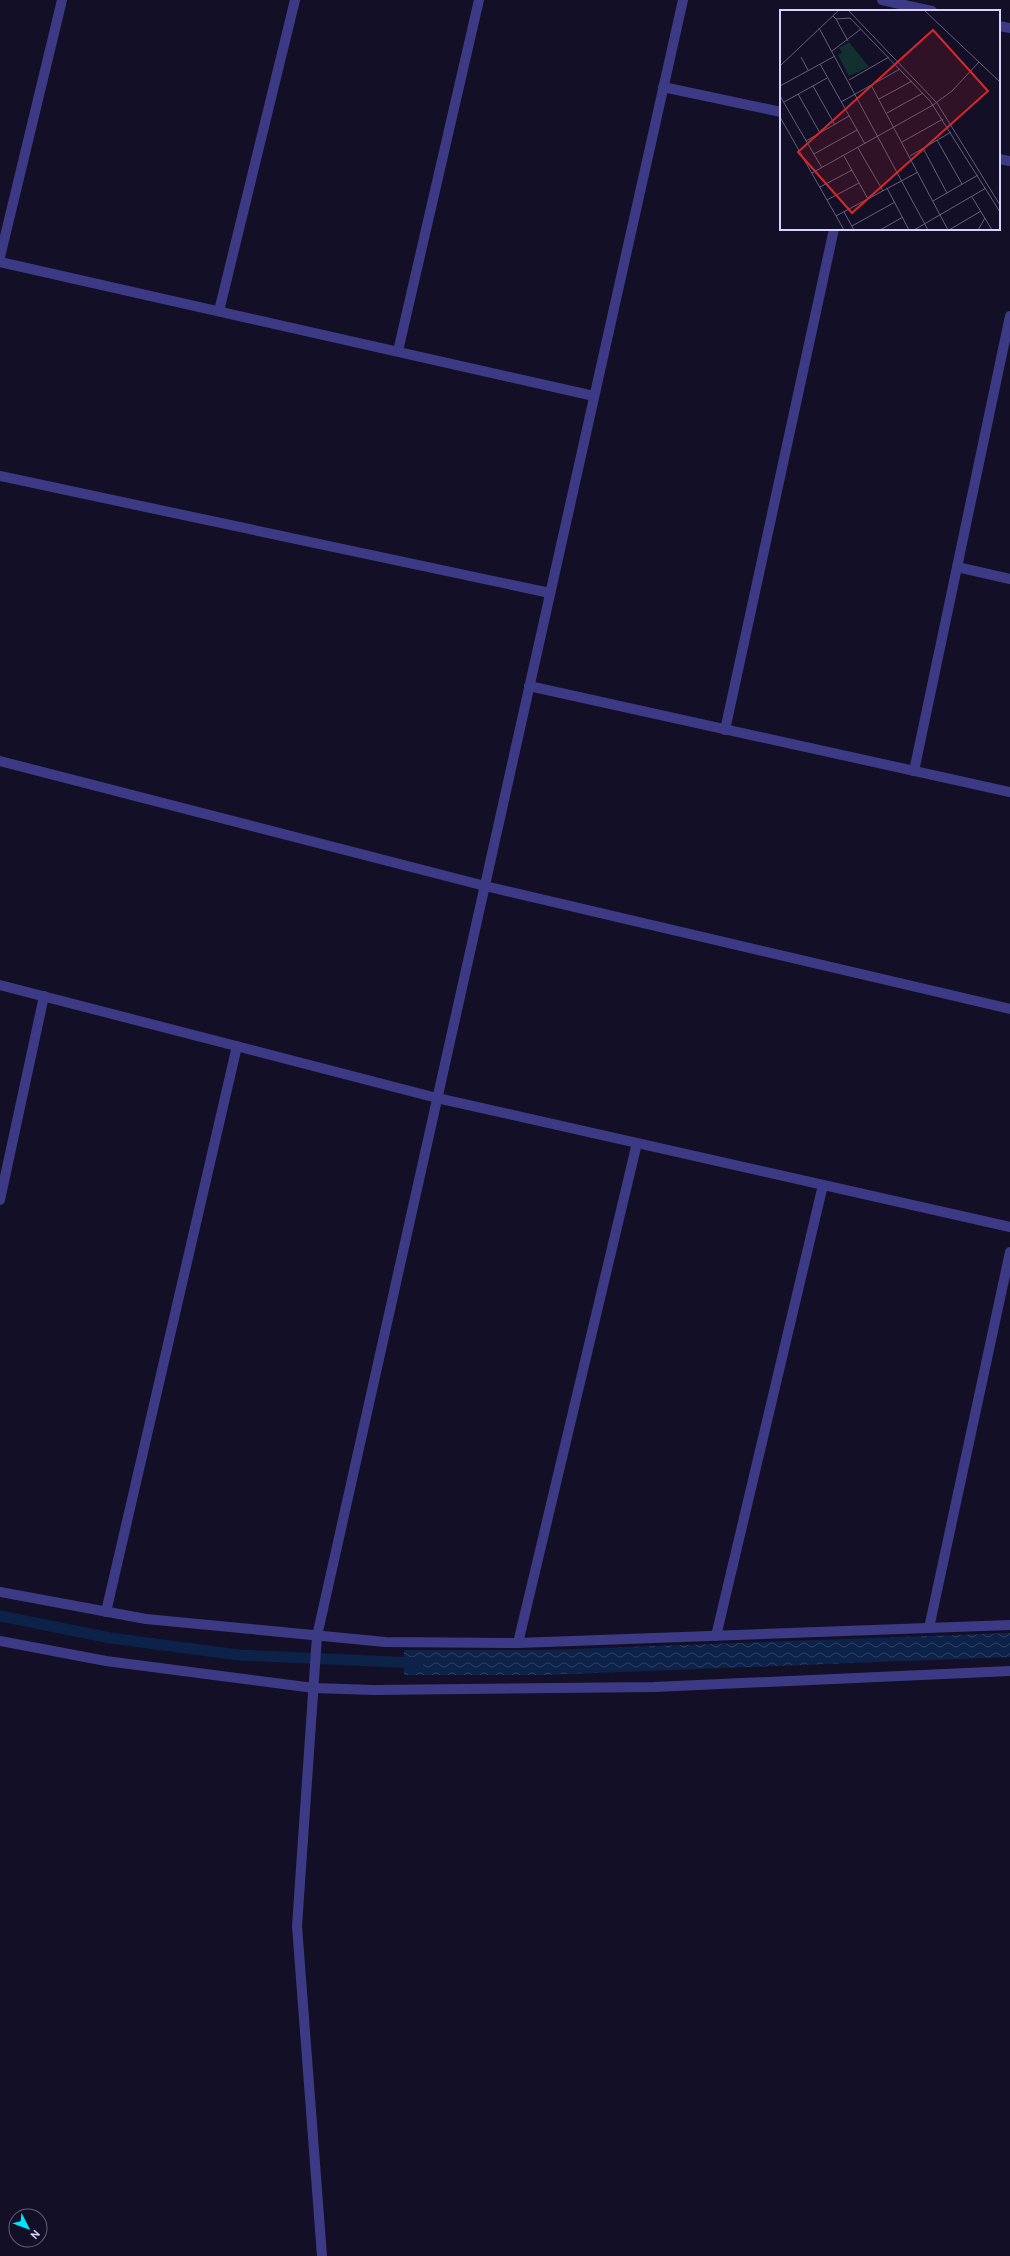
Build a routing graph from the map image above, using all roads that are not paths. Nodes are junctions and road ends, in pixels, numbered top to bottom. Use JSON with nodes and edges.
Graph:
{"nodes":[{"id":1,"x":62,"y":0,"type":"edge"},
{"id":2,"x":295,"y":0,"type":"edge"},
{"id":3,"x":479,"y":0,"type":"edge"},
{"id":4,"x":683,"y":0,"type":"edge"},
{"id":5,"x":882,"y":0,"type":"edge"},
{"id":6,"x":927,"y":10,"type":"edge"},
{"id":7,"x":1000,"y":26,"type":"edge"},
{"id":8,"x":1010,"y":28,"type":"edge"},
{"id":9,"x":663,"y":87,"type":"junction"},
{"id":10,"x":780,"y":112,"type":"edge"},
{"id":11,"x":1000,"y":159,"type":"edge"},
{"id":12,"x":1010,"y":161,"type":"edge"},
{"id":13,"x":834,"y":230,"type":"edge"},
{"id":14,"x":0,"y":257,"type":"edge"},
{"id":15,"x":0,"y":262,"type":"edge"},
{"id":16,"x":219,"y":311,"type":"junction"},
{"id":17,"x":1010,"y":316,"type":"edge"},
{"id":18,"x":398,"y":351,"type":"junction"},
{"id":19,"x":1005,"y":365,"type":"edge"},
{"id":20,"x":594,"y":396,"type":"junction"},
{"id":21,"x":0,"y":476,"type":"edge"},
{"id":22,"x":956,"y":567,"type":"junction"},
{"id":23,"x":1010,"y":579,"type":"edge"},
{"id":24,"x":550,"y":593,"type":"junction"},
{"id":25,"x":529,"y":686,"type":"junction"},
{"id":26,"x":725,"y":730,"type":"junction"},
{"id":27,"x":0,"y":761,"type":"edge"},
{"id":28,"x":914,"y":771,"type":"junction"},
{"id":29,"x":1010,"y":792,"type":"edge"},
{"id":30,"x":485,"y":886,"type":"junction"},
{"id":31,"x":0,"y":985,"type":"edge"},
{"id":32,"x":44,"y":996,"type":"junction"},
{"id":33,"x":1010,"y":1009,"type":"edge"},
{"id":34,"x":237,"y":1046,"type":"junction"},
{"id":35,"x":437,"y":1098,"type":"junction"},
{"id":36,"x":637,"y":1143,"type":"junction"},
{"id":37,"x":823,"y":1185,"type":"junction"},
{"id":38,"x":1,"y":1187,"type":"edge"},
{"id":39,"x":0,"y":1200,"type":"edge"},
{"id":40,"x":1010,"y":1227,"type":"edge"},
{"id":41,"x":1010,"y":1252,"type":"edge"},
{"id":42,"x":0,"y":1592,"type":"edge"},
{"id":43,"x":106,"y":1612,"type":"junction"},
{"id":44,"x":1010,"y":1625,"type":"edge"},
{"id":45,"x":929,"y":1628,"type":"junction"},
{"id":46,"x":316,"y":1636,"type":"junction"},
{"id":47,"x":716,"y":1636,"type":"junction"},
{"id":48,"x":0,"y":1641,"type":"edge"},
{"id":49,"x":518,"y":1643,"type":"junction"},
{"id":50,"x":1010,"y":1671,"type":"edge"},
{"id":51,"x":314,"y":1688,"type":"junction"},
{"id":52,"x":322,"y":2256,"type":"edge"}],
"edges":[{"from":1,"to":14,"type":"street"},
{"from":2,"to":16,"type":"street"},
{"from":3,"to":18,"type":"street"},
{"from":4,"to":9,"type":"street"},
{"from":5,"to":6,"type":"street"},
{"from":7,"to":8,"type":"street"},
{"from":9,"to":10,"type":"street"},
{"from":9,"to":20,"type":"street"},
{"from":11,"to":12,"type":"street"},
{"from":13,"to":26,"type":"street"},
{"from":15,"to":16,"type":"street"},
{"from":16,"to":18,"type":"street"},
{"from":17,"to":19,"type":"street"},
{"from":18,"to":20,"type":"street"},
{"from":19,"to":22,"type":"street"},
{"from":20,"to":24,"type":"street"},
{"from":21,"to":24,"type":"street"},
{"from":22,"to":23,"type":"street"},
{"from":22,"to":28,"type":"street"},
{"from":24,"to":25,"type":"street"},
{"from":25,"to":26,"type":"street"},
{"from":25,"to":30,"type":"street"},
{"from":26,"to":28,"type":"street"},
{"from":27,"to":30,"type":"street"},
{"from":28,"to":29,"type":"street"},
{"from":30,"to":33,"type":"street"},
{"from":30,"to":35,"type":"street"},
{"from":31,"to":32,"type":"street"},
{"from":32,"to":34,"type":"street"},
{"from":32,"to":38,"type":"street"},
{"from":34,"to":35,"type":"street"},
{"from":34,"to":43,"type":"street"},
{"from":35,"to":36,"type":"street"},
{"from":35,"to":46,"type":"street"},
{"from":36,"to":37,"type":"street"},
{"from":36,"to":49,"type":"street"},
{"from":37,"to":40,"type":"street"},
{"from":37,"to":47,"type":"street"},
{"from":38,"to":39,"type":"street"},
{"from":41,"to":45,"type":"street"},
{"from":42,"to":43,"type":"street"},
{"from":43,"to":46,"type":"street"},
{"from":44,"to":45,"type":"street"},
{"from":45,"to":47,"type":"street"},
{"from":46,"to":49,"type":"street"},
{"from":46,"to":51,"type":"street"},
{"from":47,"to":49,"type":"street"},
{"from":48,"to":51,"type":"street"},
{"from":50,"to":51,"type":"street"},
{"from":51,"to":52,"type":"street"}]}
